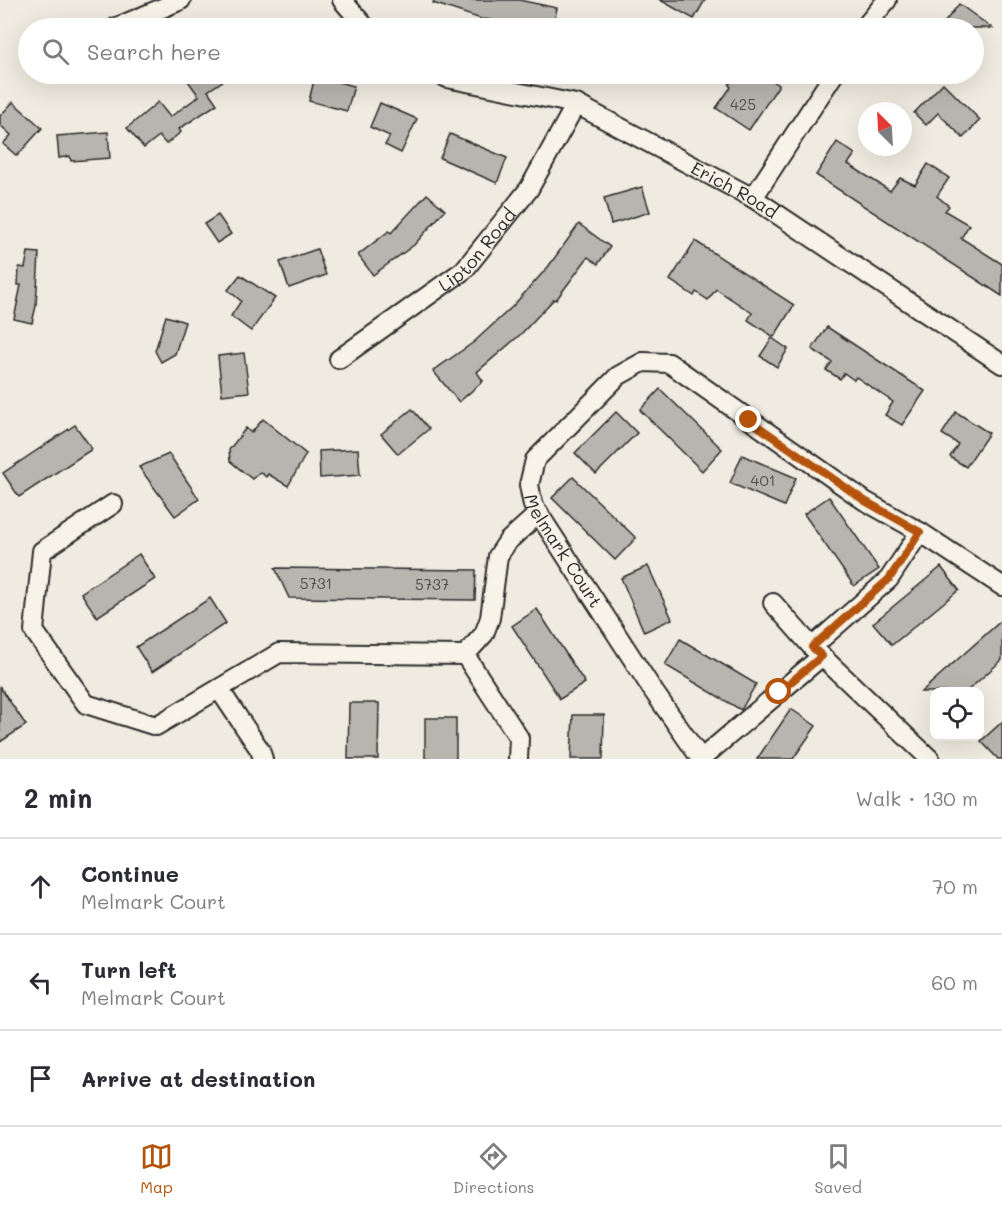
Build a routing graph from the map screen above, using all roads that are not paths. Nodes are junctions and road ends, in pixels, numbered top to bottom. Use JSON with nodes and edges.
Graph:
{"nodes":[{"id":1,"x":181,"y":0,"type":"edge"},
{"id":2,"x":342,"y":0,"type":"edge"},
{"id":3,"x":887,"y":0,"type":"edge"},
{"id":4,"x":139,"y":18,"type":"edge"},
{"id":5,"x":357,"y":18,"type":"edge"},
{"id":6,"x":872,"y":18,"type":"edge"},
{"id":7,"x":477,"y":84,"type":"edge"},
{"id":8,"x":827,"y":84,"type":"edge"},
{"id":9,"x":576,"y":104,"type":"junction"},
{"id":10,"x":753,"y":198,"type":"junction"},
{"id":11,"x":339,"y":359,"type":"dead end"},
{"id":12,"x":1002,"y":364,"type":"edge"},
{"id":13,"x":113,"y":504,"type":"dead end"},
{"id":14,"x":539,"y":513,"type":"junction"},
{"id":15,"x":920,"y":532,"type":"junction"},
{"id":16,"x":1002,"y":586,"type":"edge"},
{"id":17,"x":772,"y":603,"type":"dead end"},
{"id":18,"x":817,"y":651,"type":"junction"},
{"id":19,"x":465,"y":655,"type":"junction"},
{"id":20,"x":219,"y":689,"type":"junction"},
{"id":21,"x":263,"y":759,"type":"edge"},
{"id":22,"x":518,"y":759,"type":"edge"},
{"id":23,"x":930,"y":759,"type":"edge"}],
"edges":[{"from":1,"to":4,"type":"street"},
{"from":2,"to":5,"type":"street"},
{"from":3,"to":6,"type":"street"},
{"from":7,"to":9,"type":"street","name":"Erich Road"},
{"from":8,"to":10,"type":"street"},
{"from":9,"to":10,"type":"street","name":"Erich Road"},
{"from":9,"to":11,"type":"street","name":"Lipton Road"},
{"from":10,"to":12,"type":"street","name":"Erich Road"},
{"from":13,"to":20,"type":"street"},
{"from":14,"to":15,"type":"street","name":"Melmark Court"},
{"from":14,"to":18,"type":"street","name":"Melmark Court"},
{"from":14,"to":19,"type":"street"},
{"from":15,"to":16,"type":"street","name":"Melmark Court"},
{"from":15,"to":18,"type":"street","name":"Melmark Court"},
{"from":17,"to":18,"type":"street"},
{"from":18,"to":23,"type":"street"},
{"from":19,"to":20,"type":"street"},
{"from":19,"to":22,"type":"street"},
{"from":20,"to":21,"type":"street"}]}
